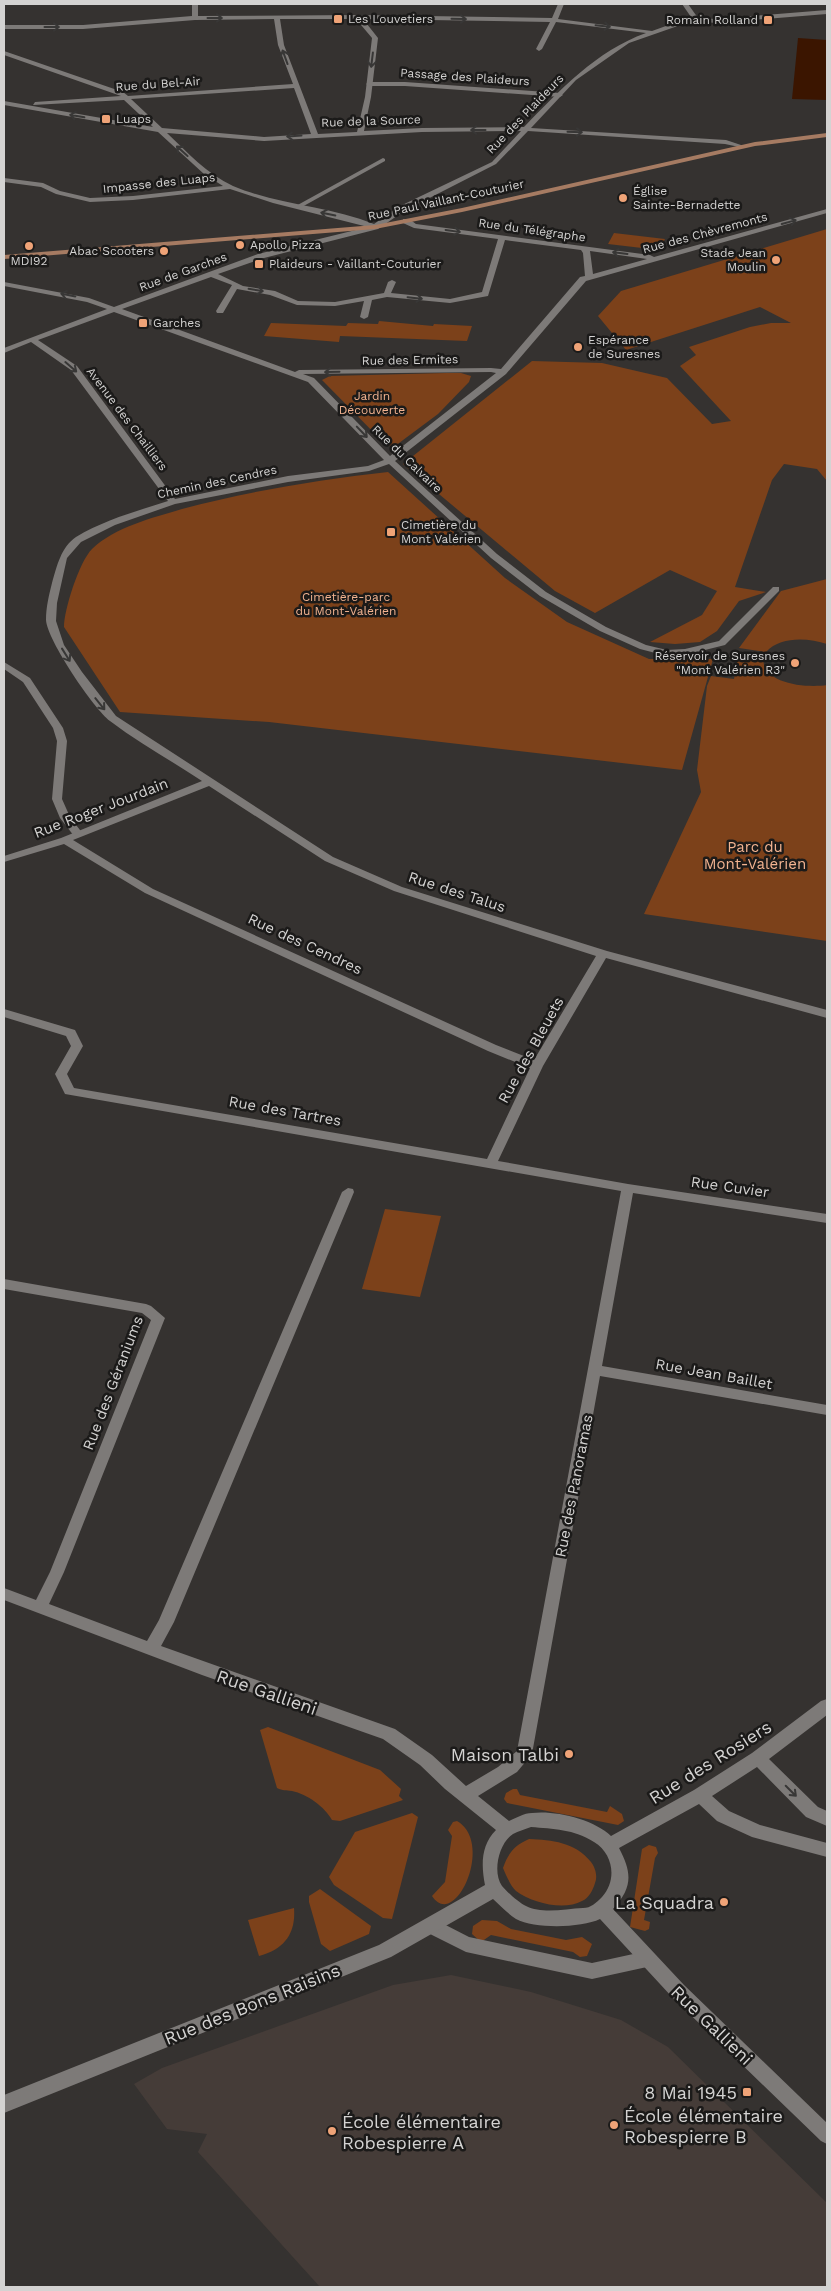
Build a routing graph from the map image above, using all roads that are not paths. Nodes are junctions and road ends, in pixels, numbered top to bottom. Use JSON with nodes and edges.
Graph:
{"nodes":[{"id":1,"x":195,"y":4,"type":"edge"},
{"id":2,"x":561,"y":4,"type":"edge"},
{"id":3,"x":685,"y":4,"type":"edge"},
{"id":4,"x":351,"y":5,"type":"dead end"},
{"id":5,"x":827,"y":12,"type":"edge"},
{"id":6,"x":354,"y":17,"type":"junction"},
{"id":7,"x":195,"y":18,"type":"junction"},
{"id":8,"x":277,"y":18,"type":"junction"},
{"id":9,"x":554,"y":20,"type":"junction"},
{"id":10,"x":694,"y":22,"type":"junction"},
{"id":11,"x":4,"y":27,"type":"edge"},
{"id":12,"x":663,"y":30,"type":"junction"},
{"id":13,"x":653,"y":33,"type":"junction"},
{"id":14,"x":539,"y":49,"type":"dead end"},
{"id":15,"x":4,"y":54,"type":"edge"},
{"id":16,"x":369,"y":84,"type":"junction"},
{"id":17,"x":297,"y":86,"type":"junction"},
{"id":18,"x":560,"y":95,"type":"junction"},
{"id":19,"x":127,"y":98,"type":"junction"},
{"id":20,"x":4,"y":103,"type":"edge"},
{"id":21,"x":22,"y":106,"type":"junction"},
{"id":22,"x":159,"y":130,"type":"junction"},
{"id":23,"x":527,"y":130,"type":"junction"},
{"id":24,"x":360,"y":133,"type":"junction"},
{"id":25,"x":315,"y":135,"type":"junction"},
{"id":26,"x":827,"y":135,"type":"edge"},
{"id":27,"x":742,"y":147,"type":"junction"},
{"id":28,"x":384,"y":160,"type":"dead end"},
{"id":29,"x":4,"y":180,"type":"edge"},
{"id":30,"x":230,"y":187,"type":"junction"},
{"id":31,"x":298,"y":207,"type":"junction"},
{"id":32,"x":827,"y":211,"type":"edge"},
{"id":33,"x":406,"y":221,"type":"junction"},
{"id":34,"x":375,"y":227,"type":"junction"},
{"id":35,"x":502,"y":238,"type":"junction"},
{"id":36,"x":583,"y":248,"type":"junction"},
{"id":37,"x":4,"y":256,"type":"edge"},
{"id":38,"x":657,"y":258,"type":"junction"},
{"id":39,"x":210,"y":274,"type":"junction"},
{"id":40,"x":589,"y":276,"type":"junction"},
{"id":41,"x":392,"y":282,"type":"dead end"},
{"id":42,"x":4,"y":284,"type":"edge"},
{"id":43,"x":236,"y":284,"type":"junction"},
{"id":44,"x":387,"y":295,"type":"junction"},
{"id":45,"x":369,"y":298,"type":"junction"},
{"id":46,"x":115,"y":308,"type":"junction"},
{"id":47,"x":220,"y":310,"type":"dead end"},
{"id":48,"x":364,"y":318,"type":"dead end"},
{"id":49,"x":32,"y":339,"type":"junction"},
{"id":50,"x":8,"y":346,"type":"edge"},
{"id":51,"x":4,"y":351,"type":"edge"},
{"id":52,"x":504,"y":372,"type":"junction"},
{"id":53,"x":314,"y":376,"type":"junction"},
{"id":54,"x":390,"y":461,"type":"junction"},
{"id":55,"x":173,"y":502,"type":"junction"},
{"id":56,"x":776,"y":589,"type":"dead end"},
{"id":57,"x":4,"y":665,"type":"edge"},
{"id":58,"x":112,"y":718,"type":"joint"},
{"id":59,"x":209,"y":782,"type":"junction"},
{"id":60,"x":78,"y":834,"type":"junction"},
{"id":61,"x":65,"y":840,"type":"junction"},
{"id":62,"x":4,"y":859,"type":"edge"},
{"id":63,"x":603,"y":954,"type":"junction"},
{"id":64,"x":4,"y":1013,"type":"edge"},
{"id":65,"x":827,"y":1014,"type":"edge"},
{"id":66,"x":537,"y":1066,"type":"junction"},
{"id":67,"x":490,"y":1163,"type":"junction"},
{"id":68,"x":628,"y":1188,"type":"junction"},
{"id":69,"x":348,"y":1192,"type":"dead end"},
{"id":70,"x":827,"y":1218,"type":"edge"},
{"id":71,"x":4,"y":1284,"type":"edge"},
{"id":72,"x":596,"y":1370,"type":"junction"},
{"id":73,"x":827,"y":1410,"type":"edge"},
{"id":74,"x":4,"y":1594,"type":"edge"},
{"id":75,"x":40,"y":1607,"type":"junction"},
{"id":76,"x":151,"y":1649,"type":"junction"},
{"id":77,"x":827,"y":1706,"type":"edge"},
{"id":78,"x":758,"y":1758,"type":"junction"},
{"id":79,"x":465,"y":1795,"type":"junction"},
{"id":80,"x":700,"y":1795,"type":"junction"},
{"id":81,"x":827,"y":1819,"type":"edge"},
{"id":82,"x":507,"y":1829,"type":"junction"},
{"id":83,"x":609,"y":1845,"type":"junction"},
{"id":84,"x":827,"y":1850,"type":"edge"},
{"id":85,"x":494,"y":1889,"type":"junction"},
{"id":86,"x":602,"y":1909,"type":"junction"},
{"id":87,"x":432,"y":1926,"type":"junction"},
{"id":88,"x":647,"y":1959,"type":"junction"},
{"id":89,"x":4,"y":2104,"type":"edge"},
{"id":90,"x":827,"y":2135,"type":"edge"}],
"edges":[{"from":1,"to":7,"type":"street"},
{"from":2,"to":9,"type":"street"},
{"from":3,"to":10,"type":"street"},
{"from":4,"to":6,"type":"street"},
{"from":5,"to":10,"type":"street","name":"Rue des Plaideurs"},
{"from":6,"to":8,"type":"street"},
{"from":6,"to":9,"type":"street","one_way":true},
{"from":6,"to":16,"type":"street","one_way":true},
{"from":7,"to":8,"type":"street","one_way":true},
{"from":11,"to":7,"type":"street","one_way":true},
{"from":17,"to":8,"type":"street","one_way":true},
{"from":9,"to":13,"type":"street","one_way":true},
{"from":9,"to":14,"type":"street"},
{"from":10,"to":12,"type":"street","name":"Rue des Plaideurs"},
{"from":10,"to":12,"type":"street","name":"Rue des Plaideurs"},
{"from":12,"to":13,"type":"street","name":"Rue des Plaideurs"},
{"from":13,"to":18,"type":"street","name":"Rue des Plaideurs"},
{"from":15,"to":19,"type":"street"},
{"from":16,"to":18,"type":"street","name":"Passage des Plaideurs"},
{"from":16,"to":24,"type":"street"},
{"from":17,"to":19,"type":"street","name":"Rue du Bel-Air"},
{"from":17,"to":25,"type":"street"},
{"from":18,"to":23,"type":"street","name":"Rue des Plaideurs"},
{"from":19,"to":21,"type":"street","name":"Rue du Bel-Air"},
{"from":19,"to":22,"type":"street"},
{"from":20,"to":21,"type":"street","name":"Rue de la Source"},
{"from":22,"to":21,"type":"street","name":"Rue de la Source","one_way":true},
{"from":25,"to":22,"type":"street","name":"Rue de la Source","one_way":true},
{"from":30,"to":22,"type":"street","one_way":true},
{"from":23,"to":24,"type":"street","name":"Rue de la Source","one_way":true},
{"from":23,"to":27,"type":"street","name":"Rue de la Source","one_way":true},
{"from":23,"to":34,"type":"street","name":"Rue des Plaideurs"},
{"from":24,"to":25,"type":"street","name":"Rue de la Source"},
{"from":26,"to":27,"type":"main road","name":"Rue Paul Vaillant-Couturier"},
{"from":27,"to":33,"type":"main road","name":"Rue Paul Vaillant-Couturier"},
{"from":28,"to":31,"type":"street"},
{"from":29,"to":30,"type":"street","name":"Impasse des Luaps"},
{"from":30,"to":31,"type":"street"},
{"from":34,"to":31,"type":"street","one_way":true},
{"from":38,"to":32,"type":"street","name":"Rue des Chèvremonts","one_way":true},
{"from":33,"to":34,"type":"main road","name":"Rue Paul Vaillant-Couturier"},
{"from":33,"to":35,"type":"street","name":"Rue du Télégraphe","one_way":true},
{"from":34,"to":37,"type":"main road","name":"Rue Paul Vaillant-Couturier"},
{"from":34,"to":39,"type":"street","name":"Rue de Garches"},
{"from":35,"to":36,"type":"street","name":"Rue du Télégraphe"},
{"from":44,"to":35,"type":"street","one_way":true},
{"from":38,"to":36,"type":"street","name":"Rue du Télégraphe","one_way":true},
{"from":36,"to":40,"type":"street"},
{"from":38,"to":40,"type":"street","name":"Rue des Chèvremonts"},
{"from":39,"to":43,"type":"street"},
{"from":39,"to":46,"type":"street","name":"Rue de Garches"},
{"from":40,"to":52,"type":"street"},
{"from":41,"to":44,"type":"street"},
{"from":46,"to":42,"type":"street","name":"Rue du Calvaire","one_way":true},
{"from":43,"to":45,"type":"street","one_way":true},
{"from":43,"to":47,"type":"street"},
{"from":44,"to":45,"type":"street"},
{"from":45,"to":48,"type":"street"},
{"from":46,"to":49,"type":"street","name":"Rue de Garches"},
{"from":46,"to":53,"type":"street","name":"Rue du Calvaire"},
{"from":49,"to":50,"type":"street","name":"Rue de Garches"},
{"from":49,"to":55,"type":"street","name":"Avenue des Chailliers","one_way":true},
{"from":50,"to":51,"type":"street","name":"Rue de Garches"},
{"from":52,"to":53,"type":"street","name":"Rue des Ermites","one_way":true},
{"from":52,"to":54,"type":"street"},
{"from":53,"to":54,"type":"street","name":"Rue du Calvaire","one_way":true},
{"from":54,"to":55,"type":"street","name":"Chemin des Cendres"},
{"from":54,"to":56,"type":"street","name":"Rue du Calvaire"},
{"from":55,"to":58,"type":"street","name":"Chemin des Cendres","one_way":true},
{"from":57,"to":60,"type":"street"},
{"from":58,"to":59,"type":"street","name":"Rue des Talus"},
{"from":59,"to":60,"type":"street","name":"Rue Roger Jourdain"},
{"from":59,"to":63,"type":"street","name":"Rue des Talus"},
{"from":60,"to":61,"type":"street","name":"Rue Roger Jourdain"},
{"from":61,"to":62,"type":"street","name":"Rue Roger Jourdain"},
{"from":61,"to":66,"type":"street","name":"Rue des Cendres"},
{"from":63,"to":65,"type":"street","name":"Rue des Talus"},
{"from":63,"to":66,"type":"street","name":"Rue des Bleuets"},
{"from":64,"to":67,"type":"street","name":"Rue des Tartres"},
{"from":66,"to":67,"type":"street","name":"Rue des Bleuets"},
{"from":67,"to":68,"type":"street","name":"Rue des Tartres"},
{"from":68,"to":70,"type":"street","name":"Rue Cuvier"},
{"from":68,"to":72,"type":"street","name":"Rue des Panoramas"},
{"from":69,"to":76,"type":"street"},
{"from":71,"to":75,"type":"street","name":"Rue des Géraniums"},
{"from":72,"to":73,"type":"street","name":"Rue Jean Baillet"},
{"from":72,"to":79,"type":"street","name":"Rue des Panoramas"},
{"from":74,"to":75,"type":"street","name":"Rue Gallieni"},
{"from":75,"to":76,"type":"street","name":"Rue Gallieni"},
{"from":76,"to":79,"type":"street","name":"Rue Gallieni"},
{"from":77,"to":78,"type":"street","name":"Rue des Rosiers"},
{"from":78,"to":80,"type":"street","name":"Rue des Rosiers"},
{"from":78,"to":81,"type":"street","one_way":true},
{"from":79,"to":82,"type":"street","name":"Rue Gallieni"},
{"from":80,"to":83,"type":"street","name":"Rue des Rosiers"},
{"from":80,"to":84,"type":"street"},
{"from":82,"to":83,"type":"street"},
{"from":82,"to":85,"type":"street"},
{"from":83,"to":86,"type":"street"},
{"from":85,"to":86,"type":"street"},
{"from":85,"to":87,"type":"street","name":"Rue des Bons Raisins"},
{"from":86,"to":88,"type":"street","name":"Rue Gallieni"},
{"from":87,"to":88,"type":"street"},
{"from":87,"to":89,"type":"street","name":"Rue des Bons Raisins"},
{"from":88,"to":90,"type":"street","name":"Rue Gallieni"}]}
